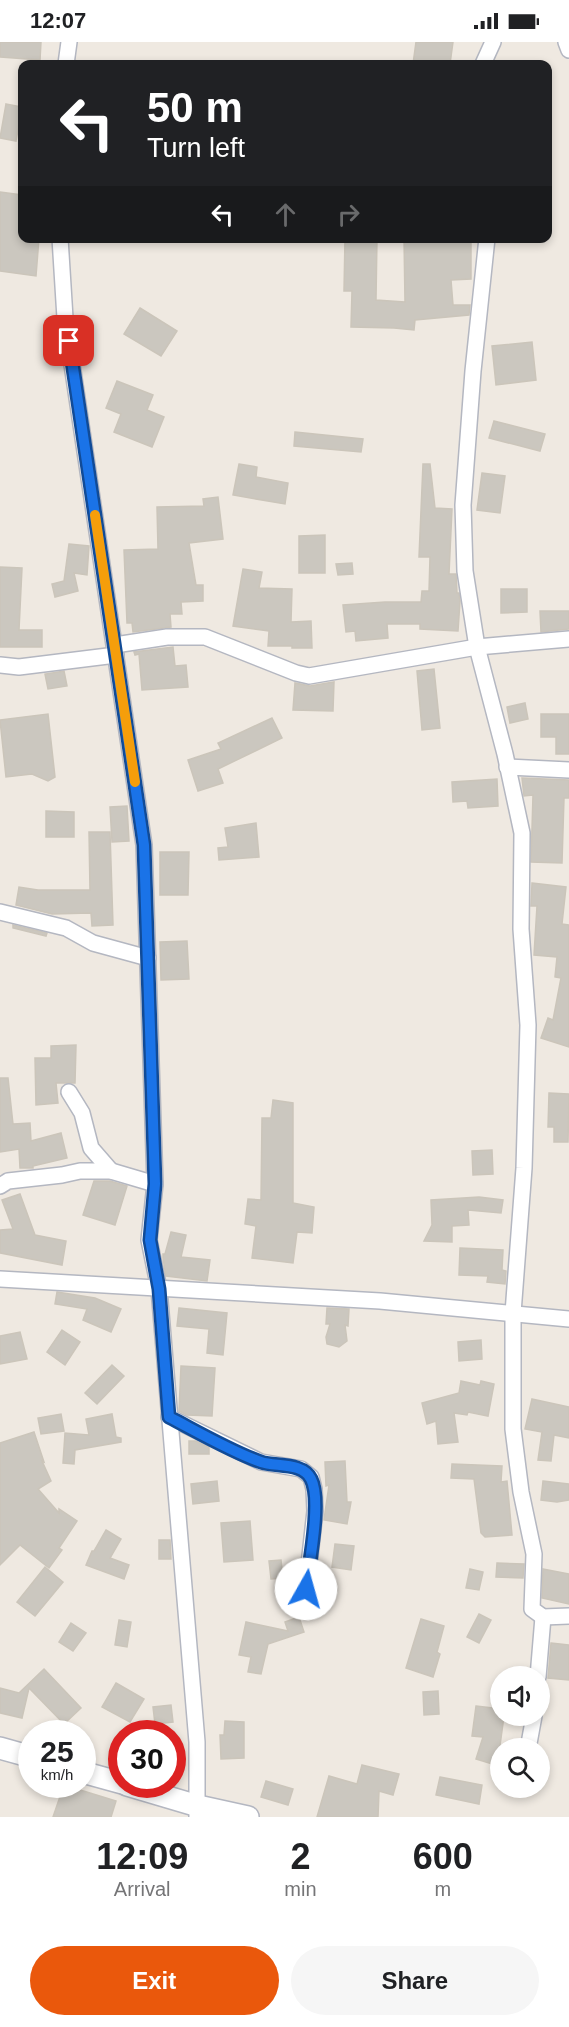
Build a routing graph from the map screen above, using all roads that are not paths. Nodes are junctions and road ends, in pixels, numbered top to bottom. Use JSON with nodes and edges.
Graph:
{"nodes":[{"id":1,"x":69,"y":42,"type":"edge"},
{"id":2,"x":493,"y":42,"type":"edge"},
{"id":3,"x":566,"y":42,"type":"edge"},
{"id":4,"x":569,"y":50,"type":"edge"},
{"id":5,"x":67,"y":60,"type":"edge"},
{"id":6,"x":485,"y":60,"type":"edge"},
{"id":7,"x":60,"y":243,"type":"edge"},
{"id":8,"x":486,"y":243,"type":"edge"},
{"id":9,"x":569,"y":639,"type":"edge"},
{"id":10,"x":477,"y":647,"type":"junction"},
{"id":11,"x":115,"y":650,"type":"junction"},
{"id":12,"x":0,"y":665,"type":"edge"},
{"id":13,"x":507,"y":767,"type":"junction"},
{"id":14,"x":569,"y":770,"type":"edge"},
{"id":15,"x":0,"y":912,"type":"edge"},
{"id":16,"x":148,"y":958,"type":"junction"},
{"id":17,"x":69,"y":1092,"type":"dead end"},
{"id":18,"x":91,"y":1148,"type":"junction"},
{"id":19,"x":80,"y":1171,"type":"junction"},
{"id":20,"x":111,"y":1172,"type":"junction"},
{"id":21,"x":3,"y":1180,"type":"edge"},
{"id":22,"x":155,"y":1184,"type":"junction"},
{"id":23,"x":0,"y":1279,"type":"edge"},
{"id":24,"x":159,"y":1289,"type":"junction"},
{"id":25,"x":513,"y":1313,"type":"junction"},
{"id":26,"x":569,"y":1318,"type":"edge"},
{"id":27,"x":169,"y":1417,"type":"junction"},
{"id":28,"x":304,"y":1609,"type":"dead end"},
{"id":29,"x":569,"y":1616,"type":"edge"},
{"id":30,"x":543,"y":1617,"type":"junction"},
{"id":31,"x":539,"y":1666,"type":"edge"},
{"id":32,"x":0,"y":1748,"type":"edge"},
{"id":33,"x":18,"y":1753,"type":"edge"},
{"id":34,"x":162,"y":1798,"type":"edge"},
{"id":35,"x":198,"y":1811,"type":"edge"},
{"id":36,"x":248,"y":1817,"type":"edge"}],
"edges":[{"from":1,"to":5,"type":"street"},
{"from":2,"to":6,"type":"street"},
{"from":3,"to":4,"type":"street"},
{"from":7,"to":11,"type":"street"},
{"from":8,"to":10,"type":"street"},
{"from":9,"to":10,"type":"street"},
{"from":10,"to":11,"type":"street"},
{"from":10,"to":13,"type":"street"},
{"from":11,"to":12,"type":"street"},
{"from":11,"to":16,"type":"street"},
{"from":13,"to":14,"type":"street"},
{"from":13,"to":25,"type":"street"},
{"from":15,"to":16,"type":"street"},
{"from":16,"to":22,"type":"street"},
{"from":17,"to":18,"type":"street"},
{"from":18,"to":19,"type":"street"},
{"from":18,"to":20,"type":"street"},
{"from":19,"to":20,"type":"street"},
{"from":19,"to":21,"type":"street"},
{"from":20,"to":22,"type":"street"},
{"from":22,"to":24,"type":"street"},
{"from":23,"to":24,"type":"street"},
{"from":24,"to":25,"type":"street"},
{"from":24,"to":27,"type":"street"},
{"from":25,"to":26,"type":"street"},
{"from":25,"to":30,"type":"street"},
{"from":27,"to":28,"type":"street"},
{"from":27,"to":35,"type":"street"},
{"from":29,"to":30,"type":"street"},
{"from":30,"to":31,"type":"street"},
{"from":32,"to":33,"type":"main road"},
{"from":34,"to":35,"type":"main road"},
{"from":35,"to":36,"type":"main road"}]}
